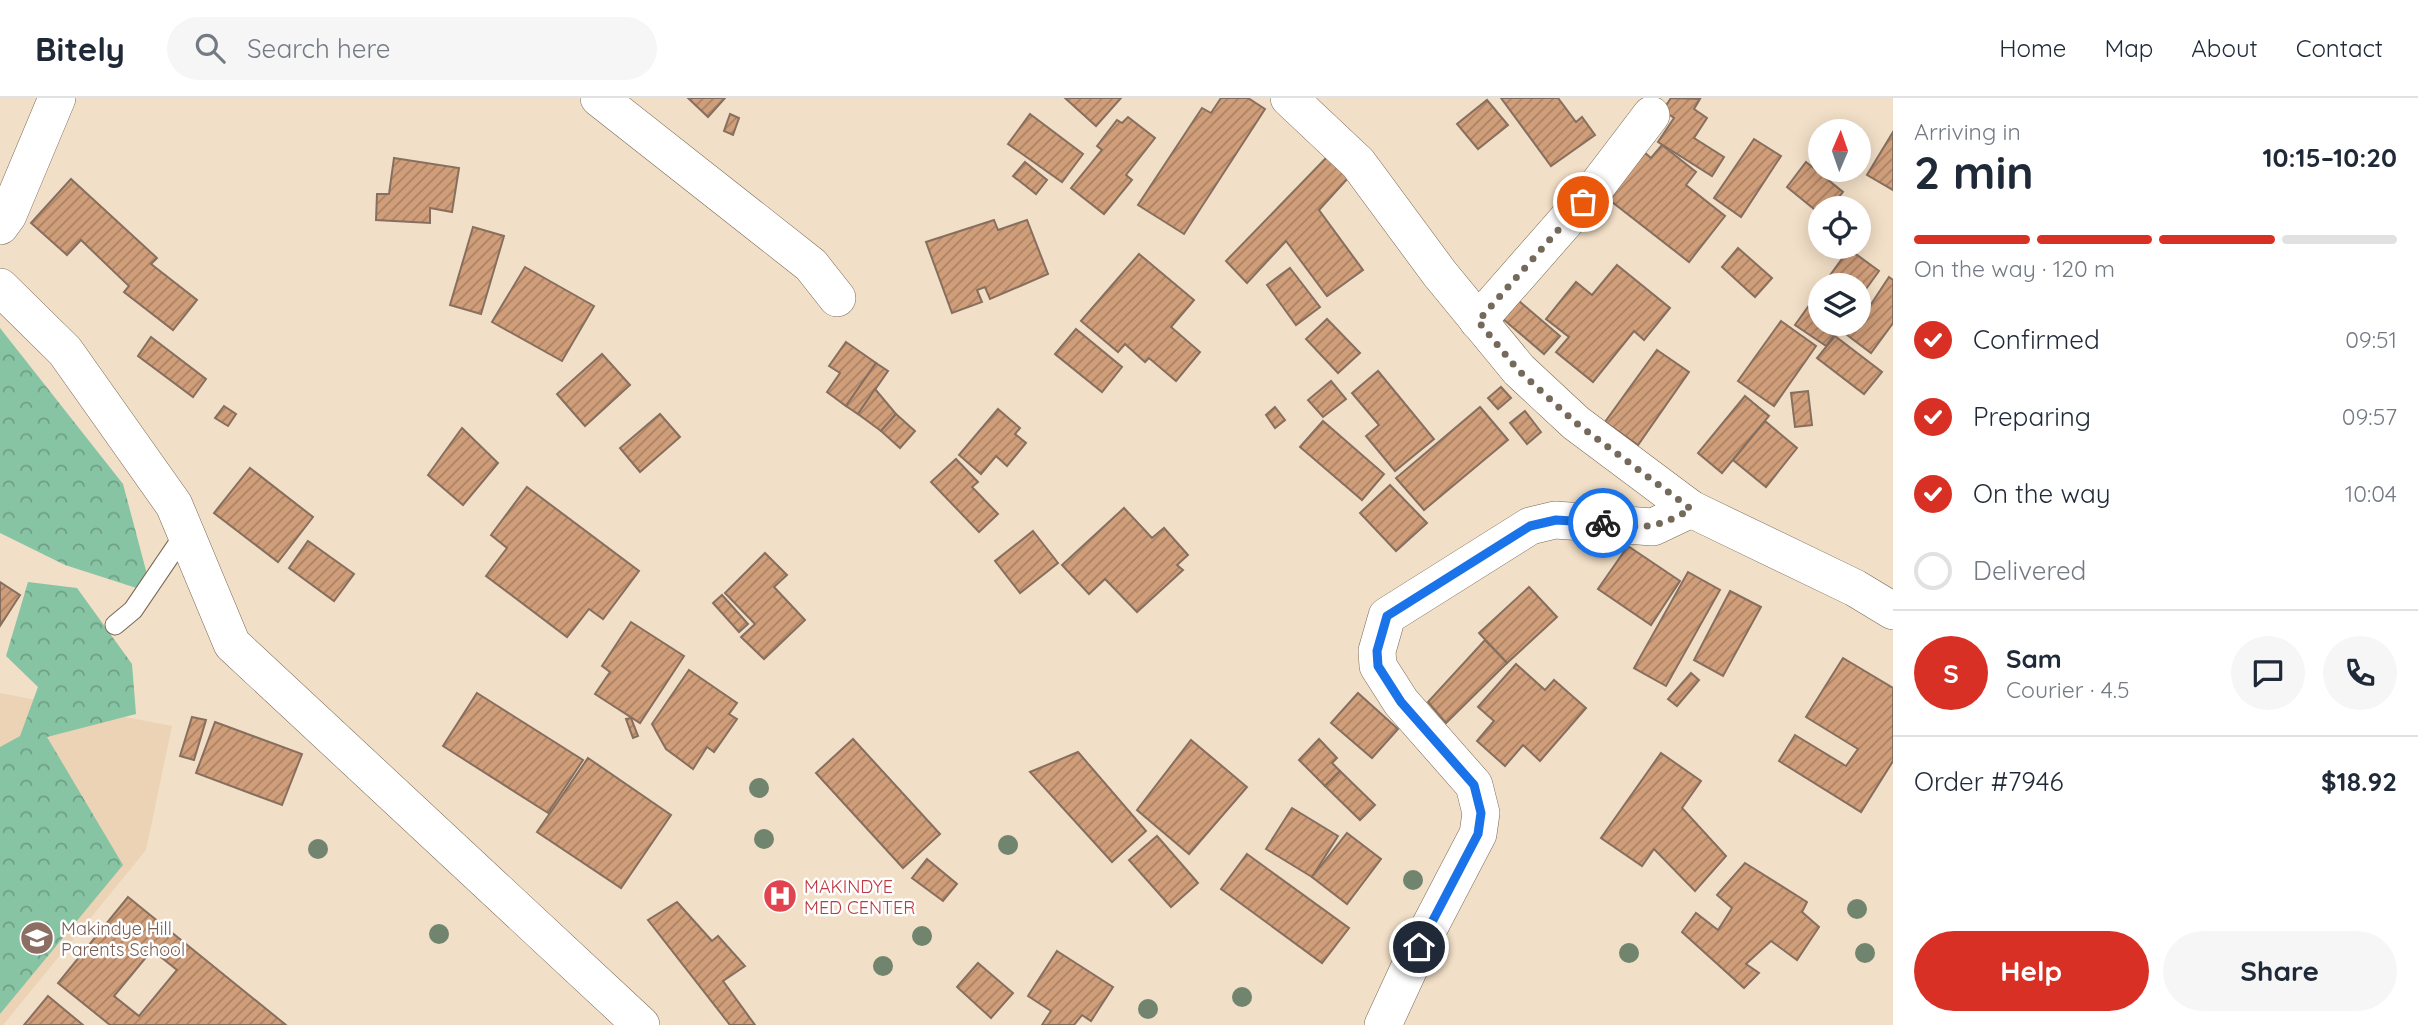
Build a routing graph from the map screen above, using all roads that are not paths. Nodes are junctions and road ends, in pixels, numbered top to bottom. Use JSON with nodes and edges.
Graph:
{"nodes":[{"id":1,"x":57,"y":98,"type":"edge"},
{"id":2,"x":599,"y":98,"type":"edge"},
{"id":3,"x":1289,"y":98,"type":"edge"},
{"id":4,"x":1651,"y":115,"type":"dead end"},
{"id":5,"x":0,"y":226,"type":"edge"},
{"id":6,"x":0,"y":287,"type":"edge"},
{"id":7,"x":837,"y":298,"type":"dead end"},
{"id":8,"x":1478,"y":321,"type":"junction"},
{"id":9,"x":1691,"y":509,"type":"junction"},
{"id":10,"x":186,"y":532,"type":"junction"},
{"id":11,"x":1893,"y":611,"type":"edge"},
{"id":12,"x":115,"y":625,"type":"dead end"},
{"id":13,"x":641,"y":1025,"type":"edge"},
{"id":14,"x":1384,"y":1025,"type":"edge"}],
"edges":[{"from":1,"to":5,"type":"street"},
{"from":2,"to":7,"type":"street"},
{"from":3,"to":8,"type":"street"},
{"from":4,"to":8,"type":"street"},
{"from":6,"to":10,"type":"street"},
{"from":8,"to":9,"type":"street"},
{"from":9,"to":11,"type":"street"},
{"from":9,"to":14,"type":"street"},
{"from":10,"to":12,"type":"lane"},
{"from":10,"to":13,"type":"street"}]}
